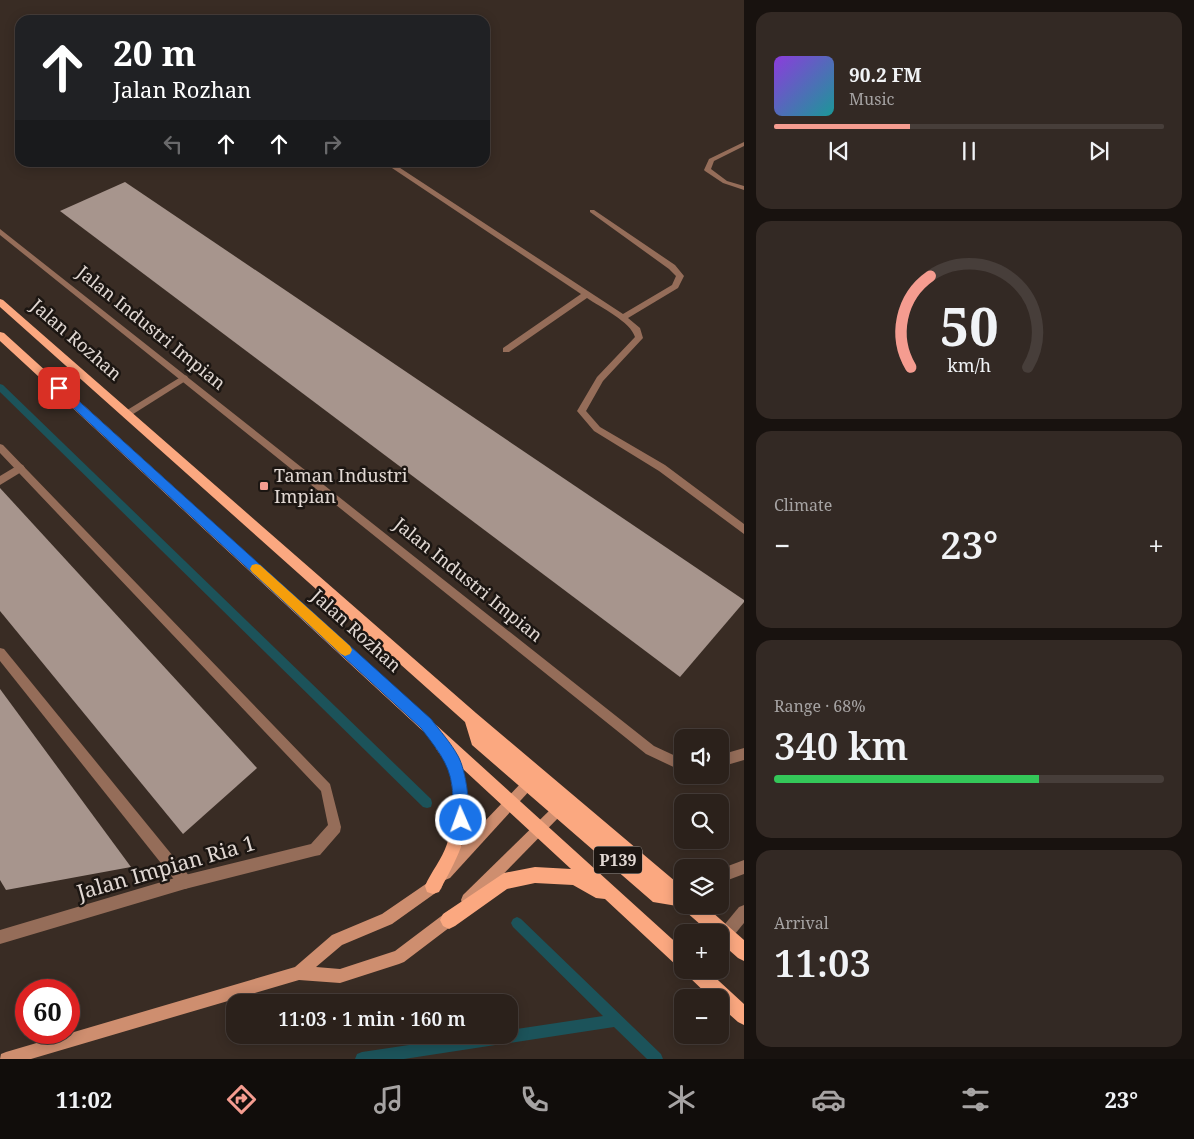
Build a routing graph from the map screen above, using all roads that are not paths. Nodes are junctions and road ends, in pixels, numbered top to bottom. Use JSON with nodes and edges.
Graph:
{"nodes":[{"id":1,"x":744,"y":144,"type":"edge"},
{"id":2,"x":394,"y":167,"type":"edge"},
{"id":3,"x":744,"y":188,"type":"edge"},
{"id":4,"x":592,"y":211,"type":"dead end"},
{"id":5,"x":0,"y":231,"type":"edge"},
{"id":6,"x":587,"y":294,"type":"junction"},
{"id":7,"x":0,"y":302,"type":"edge"},
{"id":8,"x":623,"y":318,"type":"junction"},
{"id":9,"x":0,"y":335,"type":"edge"},
{"id":10,"x":506,"y":350,"type":"dead end"},
{"id":11,"x":184,"y":378,"type":"junction"},
{"id":12,"x":127,"y":414,"type":"junction"},
{"id":13,"x":0,"y":448,"type":"edge"},
{"id":14,"x":20,"y":468,"type":"junction"},
{"id":15,"x":0,"y":481,"type":"edge"},
{"id":16,"x":744,"y":530,"type":"edge"},
{"id":17,"x":0,"y":653,"type":"edge"},
{"id":18,"x":471,"y":718,"type":"junction"},
{"id":19,"x":426,"y":724,"type":"junction"},
{"id":20,"x":744,"y":754,"type":"edge"},
{"id":21,"x":729,"y":758,"type":"edge"},
{"id":22,"x":674,"y":760,"type":"edge"},
{"id":23,"x":528,"y":784,"type":"junction"},
{"id":24,"x":511,"y":801,"type":"junction"},
{"id":25,"x":558,"y":810,"type":"junction"},
{"id":26,"x":540,"y":829,"type":"junction"},
{"id":27,"x":744,"y":867,"type":"edge"},
{"id":28,"x":729,"y":873,"type":"edge"},
{"id":29,"x":185,"y":882,"type":"junction"},
{"id":30,"x":433,"y":886,"type":"junction"},
{"id":31,"x":674,"y":888,"type":"edge"},
{"id":32,"x":674,"y":895,"type":"edge"},
{"id":33,"x":621,"y":903,"type":"junction"},
{"id":34,"x":744,"y":912,"type":"edge"},
{"id":35,"x":701,"y":914,"type":"edge"},
{"id":36,"x":448,"y":920,"type":"junction"},
{"id":37,"x":713,"y":924,"type":"edge"},
{"id":38,"x":729,"y":930,"type":"edge"},
{"id":39,"x":0,"y":937,"type":"edge"},
{"id":40,"x":729,"y":939,"type":"edge"},
{"id":41,"x":674,"y":952,"type":"edge"},
{"id":42,"x":744,"y":952,"type":"edge"},
{"id":43,"x":299,"y":972,"type":"junction"},
{"id":44,"x":704,"y":979,"type":"edge"},
{"id":45,"x":744,"y":1016,"type":"edge"},
{"id":46,"x":6,"y":1059,"type":"edge"}],
"edges":[{"from":1,"to":3,"type":"street"},
{"from":2,"to":6,"type":"street"},
{"from":4,"to":8,"type":"street"},
{"from":5,"to":11,"type":"street","name":"Jalan Industri Impian"},
{"from":6,"to":8,"type":"street"},
{"from":6,"to":10,"type":"street"},
{"from":7,"to":12,"type":"main road","name":"Jalan Rozhan"},
{"from":8,"to":16,"type":"street"},
{"from":9,"to":19,"type":"main road","name":"Jalan Rozhan","number":"P139"},
{"from":11,"to":12,"type":"street"},
{"from":11,"to":22,"type":"street","name":"Jalan Industri Impian"},
{"from":12,"to":18,"type":"main road","name":"Jalan Rozhan"},
{"from":13,"to":14,"type":"street"},
{"from":14,"to":15,"type":"street"},
{"from":14,"to":29,"type":"street","name":"Jalan Impian Ria 1"},
{"from":17,"to":29,"type":"street"},
{"from":18,"to":23,"type":"main road","number":"P139"},
{"from":18,"to":31,"type":"main road","name":"Jalan Rozhan"},
{"from":19,"to":24,"type":"main road","name":"Jalan Rozhan","number":"P139"},
{"from":19,"to":30,"type":"main road"},
{"from":20,"to":21,"type":"street"},
{"from":23,"to":24,"type":"street"},
{"from":23,"to":25,"type":"main road","number":"P139"},
{"from":24,"to":26,"type":"main road","name":"Jalan Rozhan","number":"P139"},
{"from":24,"to":30,"type":"street"},
{"from":25,"to":26,"type":"street"},
{"from":25,"to":32,"type":"main road","number":"P139"},
{"from":26,"to":33,"type":"main road","name":"Jalan Rozhan","number":"P139"},
{"from":26,"to":36,"type":"street"},
{"from":27,"to":28,"type":"street"},
{"from":29,"to":39,"type":"street","name":"Jalan Impian Ria 1"},
{"from":30,"to":43,"type":"street"},
{"from":33,"to":36,"type":"main road"},
{"from":33,"to":41,"type":"main road","name":"Jalan Rozhan","number":"P139"},
{"from":34,"to":38,"type":"street"},
{"from":35,"to":37,"type":"main road"},
{"from":36,"to":43,"type":"street"},
{"from":40,"to":42,"type":"main road"},
{"from":43,"to":46,"type":"street"},
{"from":44,"to":45,"type":"main road"}]}
